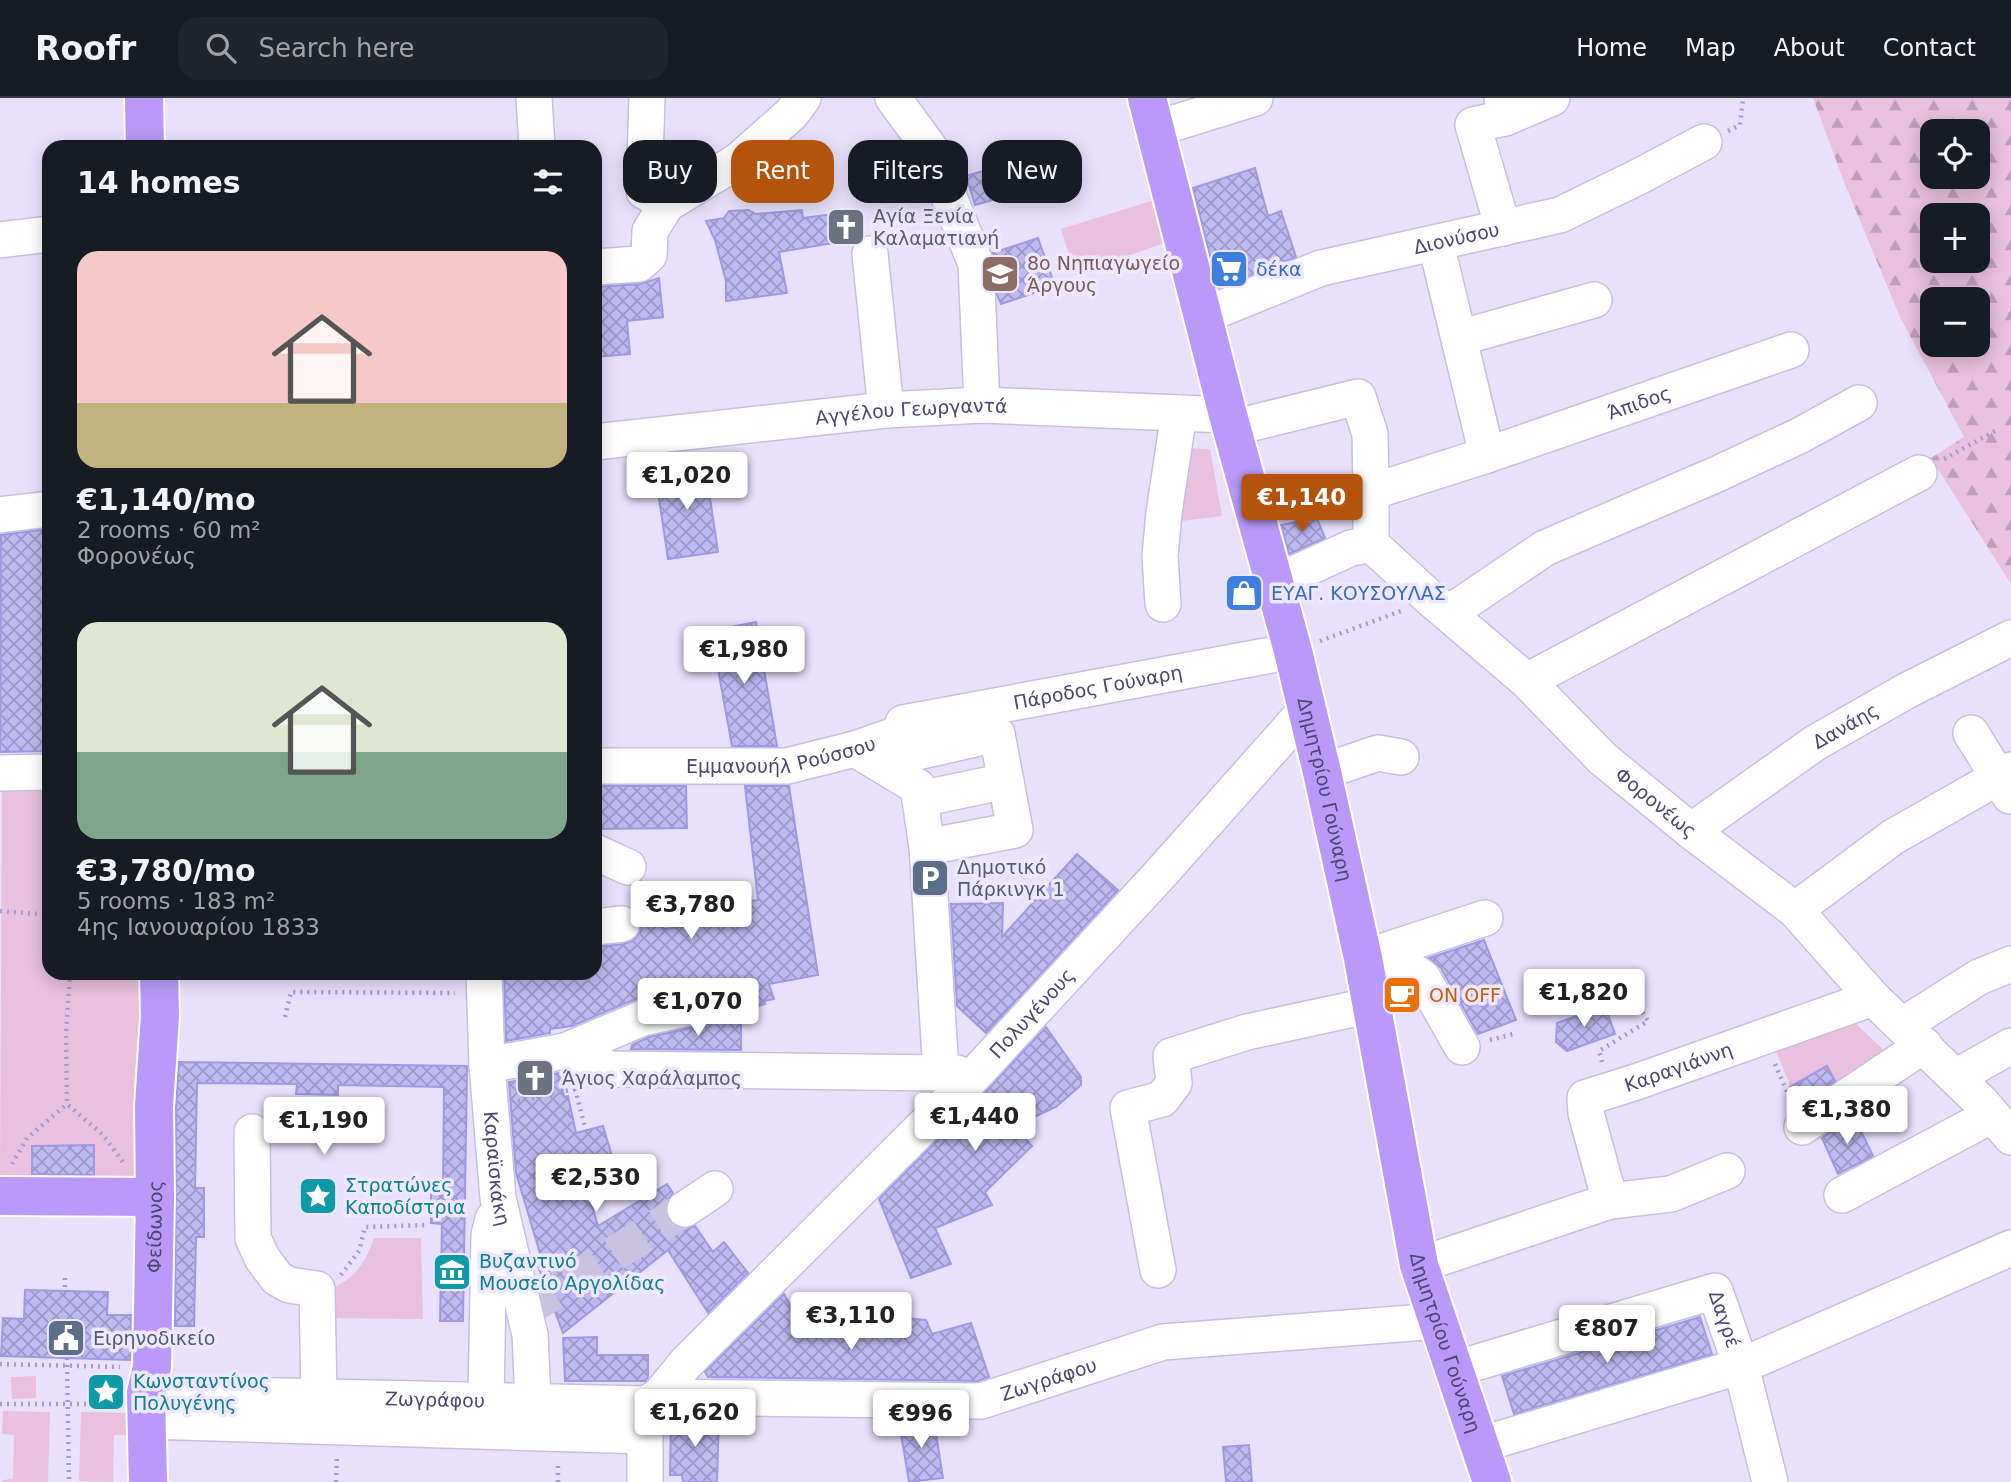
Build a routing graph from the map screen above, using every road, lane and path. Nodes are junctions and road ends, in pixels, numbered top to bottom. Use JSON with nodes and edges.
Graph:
{"nodes":[{"id":1,"x":144,"y":98,"type":"edge"},
{"id":2,"x":534,"y":98,"type":"edge"},
{"id":3,"x":646,"y":98,"type":"edge"},
{"id":4,"x":803,"y":98,"type":"edge"},
{"id":5,"x":893,"y":98,"type":"edge"},
{"id":6,"x":1255,"y":98,"type":"edge"},
{"id":7,"x":1552,"y":98,"type":"edge"},
{"id":8,"x":1743,"y":98,"type":"edge"},
{"id":9,"x":1503,"y":108,"type":"edge"},
{"id":10,"x":1151,"y":114,"type":"edge"},
{"id":11,"x":1740,"y":125,"type":"dead end"},
{"id":12,"x":145,"y":140,"type":"edge"},
{"id":13,"x":537,"y":140,"type":"edge"},
{"id":14,"x":1703,"y":142,"type":"dead end"},
{"id":15,"x":667,"y":204,"type":"junction"},
{"id":16,"x":1503,"y":229,"type":"junction"},
{"id":17,"x":42,"y":235,"type":"edge"},
{"id":18,"x":0,"y":240,"type":"edge"},
{"id":19,"x":1436,"y":244,"type":"junction"},
{"id":20,"x":870,"y":254,"type":"dead end"},
{"id":21,"x":602,"y":267,"type":"edge"},
{"id":22,"x":1594,"y":300,"type":"dead end"},
{"id":23,"x":1203,"y":316,"type":"junction"},
{"id":24,"x":1459,"y":338,"type":"junction"},
{"id":25,"x":1791,"y":350,"type":"dead end"},
{"id":26,"x":1859,"y":403,"type":"dead end"},
{"id":27,"x":982,"y":405,"type":"junction"},
{"id":28,"x":886,"y":410,"type":"junction"},
{"id":29,"x":1179,"y":413,"type":"junction"},
{"id":30,"x":1230,"y":422,"type":"junction"},
{"id":31,"x":1996,"y":431,"type":"dead end"},
{"id":32,"x":602,"y":441,"type":"edge"},
{"id":33,"x":1487,"y":455,"type":"junction"},
{"id":34,"x":1919,"y":473,"type":"joint"},
{"id":35,"x":1371,"y":492,"type":"junction"},
{"id":36,"x":42,"y":510,"type":"edge"},
{"id":37,"x":0,"y":515,"type":"edge"},
{"id":38,"x":1371,"y":544,"type":"junction"},
{"id":39,"x":1274,"y":583,"type":"junction"},
{"id":40,"x":1163,"y":604,"type":"dead end"},
{"id":41,"x":1440,"y":606,"type":"junction"},
{"id":42,"x":2011,"y":638,"type":"edge"},
{"id":43,"x":1293,"y":651,"type":"junction"},
{"id":44,"x":1527,"y":681,"type":"junction"},
{"id":45,"x":1307,"y":709,"type":"junction"},
{"id":46,"x":1971,"y":733,"type":"dead end"},
{"id":47,"x":908,"y":735,"type":"junction"},
{"id":48,"x":855,"y":749,"type":"junction"},
{"id":49,"x":1401,"y":757,"type":"dead end"},
{"id":50,"x":602,"y":766,"type":"edge"},
{"id":51,"x":42,"y":772,"type":"edge"},
{"id":52,"x":1322,"y":772,"type":"junction"},
{"id":53,"x":0,"y":773,"type":"edge"},
{"id":54,"x":1006,"y":781,"type":"junction"},
{"id":55,"x":2007,"y":782,"type":"edge"},
{"id":56,"x":919,"y":793,"type":"junction"},
{"id":57,"x":1691,"y":831,"type":"junction"},
{"id":58,"x":927,"y":847,"type":"junction"},
{"id":59,"x":602,"y":855,"type":"edge"},
{"id":60,"x":628,"y":867,"type":"dead end"},
{"id":61,"x":1795,"y":910,"type":"junction"},
{"id":62,"x":0,"y":911,"type":"edge"},
{"id":63,"x":42,"y":914,"type":"edge"},
{"id":64,"x":1485,"y":918,"type":"dead end"},
{"id":65,"x":2011,"y":964,"type":"edge"},
{"id":66,"x":70,"y":980,"type":"edge"},
{"id":67,"x":159,"y":980,"type":"edge"},
{"id":68,"x":1368,"y":982,"type":"junction"},
{"id":69,"x":484,"y":983,"type":"edge"},
{"id":70,"x":1627,"y":988,"type":"dead end"},
{"id":71,"x":735,"y":998,"type":"dead end"},
{"id":72,"x":1873,"y":998,"type":"junction"},
{"id":73,"x":285,"y":1017,"type":"dead end"},
{"id":74,"x":1913,"y":1035,"type":"junction"},
{"id":75,"x":1764,"y":1037,"type":"junction"},
{"id":76,"x":2011,"y":1046,"type":"edge"},
{"id":77,"x":1462,"y":1048,"type":"dead end"},
{"id":78,"x":565,"y":1051,"type":"junction"},
{"id":79,"x":487,"y":1065,"type":"junction"},
{"id":80,"x":955,"y":1077,"type":"junction"},
{"id":81,"x":1956,"y":1077,"type":"junction"},
{"id":82,"x":575,"y":1089,"type":"junction"},
{"id":83,"x":1610,"y":1090,"type":"junction"},
{"id":84,"x":67,"y":1104,"type":"junction"},
{"id":85,"x":490,"y":1106,"type":"junction"},
{"id":86,"x":2002,"y":1126,"type":"edge"},
{"id":87,"x":1802,"y":1128,"type":"joint"},
{"id":88,"x":586,"y":1131,"type":"dead end"},
{"id":89,"x":252,"y":1132,"type":"dead end"},
{"id":90,"x":1727,"y":1171,"type":"dead end"},
{"id":91,"x":3,"y":1185,"type":"edge"},
{"id":92,"x":715,"y":1189,"type":"dead end"},
{"id":93,"x":1842,"y":1195,"type":"dead end"},
{"id":94,"x":152,"y":1197,"type":"junction"},
{"id":95,"x":498,"y":1198,"type":"junction"},
{"id":96,"x":1610,"y":1201,"type":"junction"},
{"id":97,"x":685,"y":1209,"type":"tunnel mouth"},
{"id":98,"x":427,"y":1225,"type":"dead end"},
{"id":99,"x":2011,"y":1248,"type":"edge"},
{"id":100,"x":1419,"y":1265,"type":"junction"},
{"id":101,"x":1158,"y":1270,"type":"dead end"},
{"id":102,"x":65,"y":1278,"type":"dead end"},
{"id":103,"x":317,"y":1289,"type":"junction"},
{"id":104,"x":65,"y":1292,"type":"dead end"},
{"id":105,"x":1438,"y":1321,"type":"junction"},
{"id":106,"x":67,"y":1358,"type":"dead end"},
{"id":107,"x":0,"y":1364,"type":"edge"},
{"id":108,"x":67,"y":1366,"type":"junction"},
{"id":109,"x":1741,"y":1366,"type":"junction"},
{"id":110,"x":1455,"y":1369,"type":"junction"},
{"id":111,"x":148,"y":1396,"type":"junction"},
{"id":112,"x":486,"y":1400,"type":"junction"},
{"id":113,"x":0,"y":1404,"type":"edge"},
{"id":114,"x":68,"y":1404,"type":"junction"},
{"id":115,"x":331,"y":1407,"type":"junction"},
{"id":116,"x":649,"y":1412,"type":"junction"},
{"id":117,"x":530,"y":1417,"type":"junction"},
{"id":118,"x":1480,"y":1445,"type":"junction"},
{"id":119,"x":69,"y":1482,"type":"edge"},
{"id":120,"x":148,"y":1482,"type":"edge"},
{"id":121,"x":645,"y":1482,"type":"edge"},
{"id":122,"x":1492,"y":1482,"type":"edge"},
{"id":123,"x":1770,"y":1482,"type":"edge"}],
"edges":[{"from":1,"to":12,"type":"main road"},
{"from":2,"to":13,"type":"street"},
{"from":3,"to":15,"type":"street"},
{"from":4,"to":15,"type":"street"},
{"from":5,"to":27,"type":"street"},
{"from":6,"to":10,"type":"street"},
{"from":7,"to":9,"type":"street"},
{"from":8,"to":11,"type":"path"},
{"from":9,"to":16,"type":"street"},
{"from":10,"to":23,"type":"main road","name":"Δημητρίου Γούναρη"},
{"from":14,"to":16,"type":"street","name":"Διονύσου"},
{"from":15,"to":21,"type":"street"},
{"from":16,"to":19,"type":"street","name":"Διονύσου"},
{"from":17,"to":18,"type":"street"},
{"from":19,"to":23,"type":"street","name":"Διονύσου"},
{"from":19,"to":24,"type":"street"},
{"from":20,"to":28,"type":"street"},
{"from":22,"to":24,"type":"street"},
{"from":23,"to":30,"type":"main road","name":"Δημητρίου Γούναρη"},
{"from":24,"to":33,"type":"street"},
{"from":25,"to":33,"type":"street","name":"Άπιδος"},
{"from":26,"to":41,"type":"street"},
{"from":27,"to":28,"type":"street","name":"Αγγέλου Γεωργαντά"},
{"from":27,"to":29,"type":"street","name":"Αγγέλου Γεωργαντά"},
{"from":28,"to":32,"type":"street","name":"Αγγέλου Γεωργαντά"},
{"from":29,"to":30,"type":"street","name":"Αγγέλου Γεωργαντά"},
{"from":29,"to":40,"type":"street"},
{"from":30,"to":35,"type":"street","name":"Αγγέλου Γεωργαντά"},
{"from":30,"to":39,"type":"main road","name":"Δημητρίου Γούναρη"},
{"from":31,"to":34,"type":"path"},
{"from":33,"to":35,"type":"street","name":"Άπιδος"},
{"from":34,"to":44,"type":"street"},
{"from":35,"to":38,"type":"street"},
{"from":36,"to":37,"type":"street"},
{"from":38,"to":39,"type":"street"},
{"from":38,"to":41,"type":"street","name":"Φορονέως"},
{"from":39,"to":43,"type":"main road","name":"Δημητρίου Γούναρη"},
{"from":41,"to":43,"type":"path"},
{"from":41,"to":44,"type":"street","name":"Φορονέως"},
{"from":42,"to":57,"type":"street","name":"Δανάης"},
{"from":43,"to":45,"type":"main road","name":"Δημητρίου Γούναρη"},
{"from":43,"to":47,"type":"street","name":"Πάροδος Γούναρη"},
{"from":44,"to":57,"type":"street","name":"Φορονέως"},
{"from":45,"to":52,"type":"main road","name":"Δημητρίου Γούναρη"},
{"from":45,"to":80,"type":"street","name":"Πολυγένους"},
{"from":46,"to":55,"type":"street"},
{"from":47,"to":48,"type":"street","name":"Εμμανουήλ Ρούσσου"},
{"from":47,"to":54,"type":"street"},
{"from":47,"to":56,"type":"street"},
{"from":48,"to":50,"type":"street","name":"Εμμανουήλ Ρούσσου"},
{"from":48,"to":56,"type":"street"},
{"from":49,"to":52,"type":"street"},
{"from":51,"to":53,"type":"street"},
{"from":52,"to":68,"type":"main road","name":"Δημητρίου Γούναρη"},
{"from":54,"to":56,"type":"street"},
{"from":54,"to":58,"type":"street"},
{"from":55,"to":61,"type":"street"},
{"from":56,"to":58,"type":"street"},
{"from":57,"to":61,"type":"street","name":"Φορονέως"},
{"from":58,"to":80,"type":"street"},
{"from":59,"to":60,"type":"street"},
{"from":61,"to":72,"type":"street","name":"Φορονέως"},
{"from":62,"to":63,"type":"path"},
{"from":64,"to":68,"type":"street"},
{"from":65,"to":74,"type":"street"},
{"from":66,"to":84,"type":"path"},
{"from":67,"to":94,"type":"main road","name":"Φείδωνος"},
{"from":68,"to":77,"type":"street"},
{"from":68,"to":100,"type":"main road","name":"Δημητρίου Γούναρη"},
{"from":68,"to":101,"type":"street"},
{"from":69,"to":73,"type":"path"},
{"from":69,"to":79,"type":"street","name":"Καραϊσκάκη"},
{"from":70,"to":83,"type":"path"},
{"from":71,"to":78,"type":"street"},
{"from":72,"to":74,"type":"street","name":"Φορονέως"},
{"from":72,"to":75,"type":"street","name":"Καραγιάννη"},
{"from":74,"to":81,"type":"street","name":"Φορονέως"},
{"from":74,"to":87,"type":"street"},
{"from":75,"to":83,"type":"street","name":"Καραγιάννη"},
{"from":75,"to":87,"type":"path"},
{"from":76,"to":81,"type":"street"},
{"from":78,"to":79,"type":"street"},
{"from":78,"to":80,"type":"street"},
{"from":78,"to":82,"type":"path"},
{"from":79,"to":85,"type":"street","name":"Καραϊσκάκη"},
{"from":80,"to":116,"type":"street","name":"Πολυγένους"},
{"from":81,"to":86,"type":"street","name":"Φορονέως"},
{"from":82,"to":85,"type":"path"},
{"from":82,"to":88,"type":"path"},
{"from":83,"to":96,"type":"street","name":"Καραγιάννη"},
{"from":84,"to":91,"type":"path"},
{"from":84,"to":94,"type":"path"},
{"from":85,"to":95,"type":"street","name":"Καραϊσκάκη"},
{"from":86,"to":93,"type":"street"},
{"from":89,"to":103,"type":"street"},
{"from":90,"to":96,"type":"street"},
{"from":91,"to":94,"type":"main road"},
{"from":92,"to":97,"type":"street"},
{"from":94,"to":111,"type":"main road","name":"Φείδωνος"},
{"from":95,"to":112,"type":"street"},
{"from":95,"to":117,"type":"street","name":"Καραϊσκάκη"},
{"from":96,"to":100,"type":"street"},
{"from":98,"to":103,"type":"path"},
{"from":99,"to":109,"type":"street","name":"Δαγρέ"},
{"from":100,"to":105,"type":"main road","name":"Δημητρίου Γούναρη"},
{"from":102,"to":104,"type":"path"},
{"from":103,"to":115,"type":"street"},
{"from":105,"to":110,"type":"main road","name":"Δημητρίου Γούναρη"},
{"from":105,"to":116,"type":"street","name":"Ζωγράφου"},
{"from":106,"to":108,"type":"path"},
{"from":107,"to":108,"type":"path"},
{"from":108,"to":111,"type":"path"},
{"from":108,"to":114,"type":"path"},
{"from":109,"to":110,"type":"street","name":"Δαγρέ"},
{"from":109,"to":118,"type":"street","name":"Δαγρέ"},
{"from":109,"to":123,"type":"street"},
{"from":110,"to":118,"type":"main road","name":"Δημητρίου Γούναρη"},
{"from":111,"to":114,"type":"path"},
{"from":111,"to":115,"type":"street","name":"Ζωγράφου"},
{"from":111,"to":120,"type":"main road","name":"Φείδωνος"},
{"from":112,"to":115,"type":"street","name":"Ζωγράφου"},
{"from":112,"to":117,"type":"street","name":"Ζωγράφου"},
{"from":113,"to":114,"type":"path"},
{"from":114,"to":119,"type":"path"},
{"from":115,"to":117,"type":"street","name":"Ζωγράφου"},
{"from":116,"to":117,"type":"street","name":"Ζωγράφου"},
{"from":116,"to":121,"type":"street"},
{"from":118,"to":122,"type":"main road","name":"Δημητρίου Γούναρη"}]}
